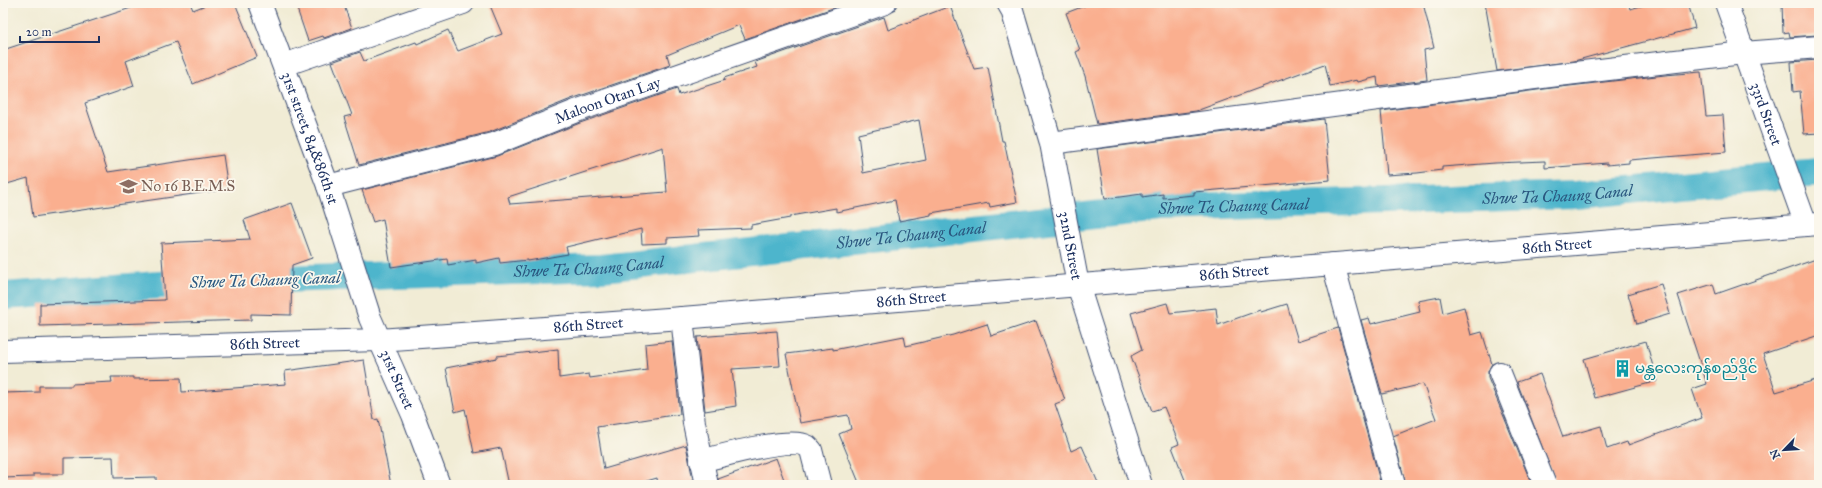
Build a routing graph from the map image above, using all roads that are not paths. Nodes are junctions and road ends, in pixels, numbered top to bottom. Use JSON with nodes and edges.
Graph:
{"nodes":[{"id":1,"x":260,"y":3,"type":"edge"},
{"id":2,"x":463,"y":3,"type":"edge"},
{"id":3,"x":885,"y":3,"type":"edge"},
{"id":4,"x":1726,"y":3,"type":"edge"},
{"id":5,"x":1016,"y":5,"type":"edge"},
{"id":6,"x":1819,"y":47,"type":"edge"},
{"id":7,"x":1743,"y":53,"type":"junction"},
{"id":8,"x":284,"y":65,"type":"junction"},
{"id":9,"x":1051,"y":143,"type":"junction"},
{"id":10,"x":328,"y":186,"type":"junction"},
{"id":11,"x":1812,"y":224,"type":"edge"},
{"id":12,"x":1333,"y":264,"type":"junction"},
{"id":13,"x":356,"y":274,"type":"joint"},
{"id":14,"x":1078,"y":285,"type":"junction"},
{"id":15,"x":682,"y":318,"type":"junction"},
{"id":16,"x":379,"y":340,"type":"junction"},
{"id":17,"x":3,"y":352,"type":"edge"},
{"id":18,"x":1500,"y":373,"type":"dead end"},
{"id":19,"x":701,"y":461,"type":"junction"},
{"id":20,"x":439,"y":485,"type":"edge"},
{"id":21,"x":707,"y":485,"type":"edge"},
{"id":22,"x":820,"y":485,"type":"edge"},
{"id":23,"x":1142,"y":485,"type":"edge"},
{"id":24,"x":1394,"y":485,"type":"edge"},
{"id":25,"x":1545,"y":485,"type":"edge"}],
"edges":[{"from":1,"to":8,"type":"street","name":"31st street, 84&86th st"},
{"from":2,"to":8,"type":"street"},
{"from":3,"to":10,"type":"street","name":"Maloon Otan Lay"},
{"from":4,"to":7,"type":"street","name":"33rd Street"},
{"from":5,"to":9,"type":"street","name":"32nd Street"},
{"from":6,"to":7,"type":"street"},
{"from":7,"to":9,"type":"street"},
{"from":7,"to":11,"type":"street","name":"33rd Street"},
{"from":8,"to":10,"type":"street","name":"31st street, 84&86th st"},
{"from":9,"to":14,"type":"street","name":"32nd Street"},
{"from":10,"to":13,"type":"street","name":"31st street, 84&86th st"},
{"from":11,"to":12,"type":"street","name":"86th Street"},
{"from":12,"to":14,"type":"street","name":"86th Street"},
{"from":12,"to":24,"type":"street"},
{"from":13,"to":16,"type":"street","name":"31st Street"},
{"from":14,"to":15,"type":"street","name":"86th Street"},
{"from":14,"to":23,"type":"street","name":"32nd Street"},
{"from":15,"to":16,"type":"street","name":"86th Street"},
{"from":15,"to":19,"type":"street"},
{"from":16,"to":17,"type":"street","name":"86th Street"},
{"from":16,"to":20,"type":"street","name":"31st Street"},
{"from":18,"to":25,"type":"street"},
{"from":19,"to":21,"type":"street"},
{"from":19,"to":22,"type":"street"}]}
